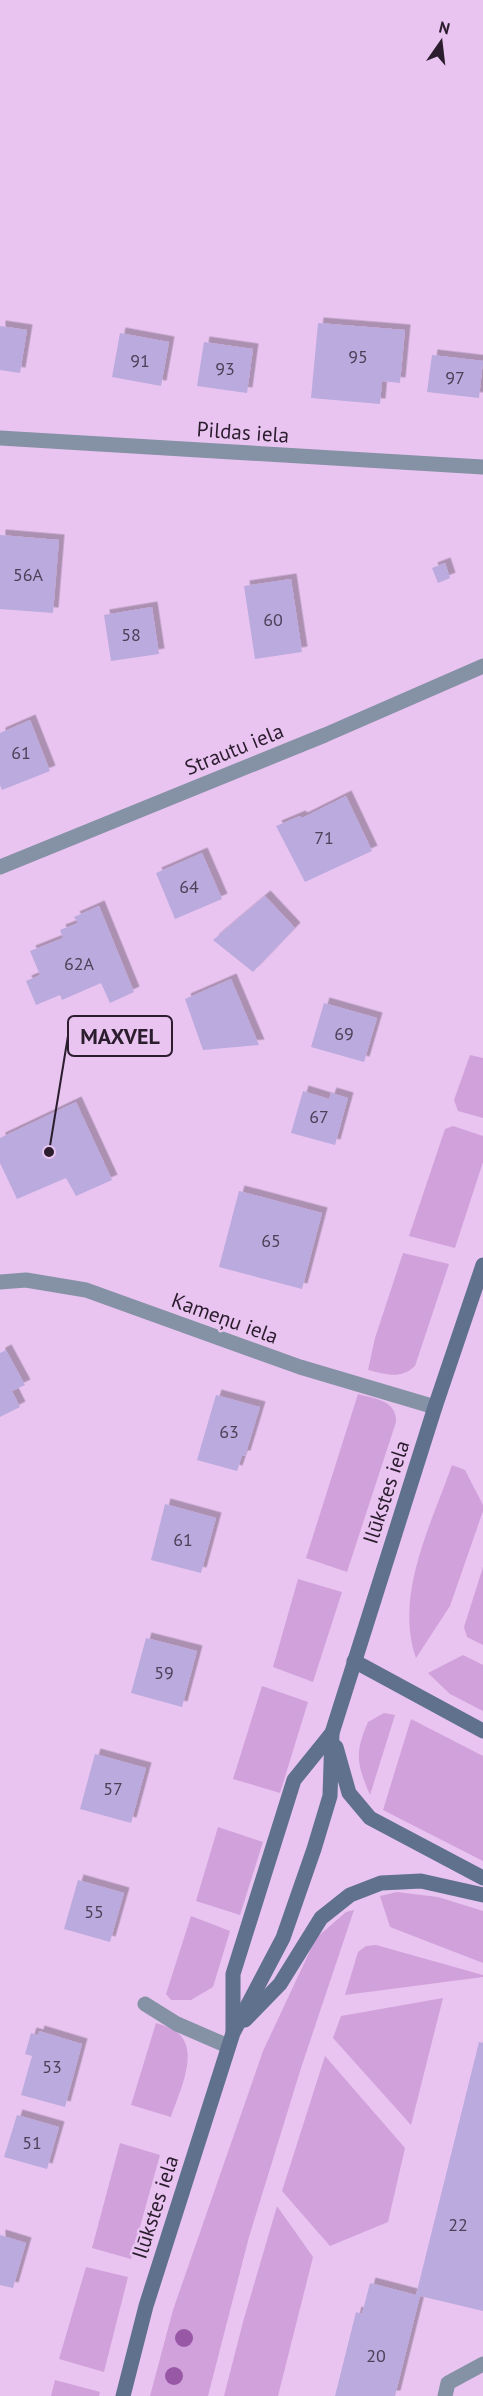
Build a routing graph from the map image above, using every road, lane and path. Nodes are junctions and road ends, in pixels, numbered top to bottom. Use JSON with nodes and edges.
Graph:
{"nodes":[{"id":1,"x":0,"y":438,"type":"edge"},
{"id":2,"x":483,"y":467,"type":"edge"},
{"id":3,"x":483,"y":666,"type":"edge"},
{"id":4,"x":0,"y":867,"type":"edge"},
{"id":5,"x":483,"y":1265,"type":"edge"},
{"id":6,"x":0,"y":1282,"type":"edge"},
{"id":7,"x":435,"y":1407,"type":"junction"},
{"id":8,"x":354,"y":1661,"type":"junction"},
{"id":9,"x":483,"y":1731,"type":"edge"},
{"id":10,"x":332,"y":1732,"type":"junction"},
{"id":11,"x":483,"y":1878,"type":"edge"},
{"id":12,"x":483,"y":1895,"type":"edge"},
{"id":13,"x":145,"y":2004,"type":"dead end"},
{"id":14,"x":231,"y":2039,"type":"junction"},
{"id":15,"x":483,"y":2364,"type":"edge"},
{"id":16,"x":123,"y":2396,"type":"edge"},
{"id":17,"x":445,"y":2396,"type":"edge"}],
"edges":[{"from":1,"to":2,"type":"street","name":"Pildas iela"},
{"from":3,"to":4,"type":"street","name":"Strautu iela"},
{"from":5,"to":7,"type":"street","name":"Ilūkstes iela"},
{"from":6,"to":7,"type":"street","name":"Kameņu iela"},
{"from":7,"to":8,"type":"street","name":"Ilūkstes iela"},
{"from":8,"to":9,"type":"street"},
{"from":8,"to":10,"type":"street","name":"Ilūkstes iela"},
{"from":10,"to":11,"type":"street"},
{"from":10,"to":14,"type":"street","name":"Ilūkstes iela"},
{"from":10,"to":14,"type":"street","name":"Ilūkstes iela"},
{"from":12,"to":14,"type":"street"},
{"from":13,"to":14,"type":"street"},
{"from":14,"to":16,"type":"street","name":"Ilūkstes iela"},
{"from":15,"to":17,"type":"street"}]}
